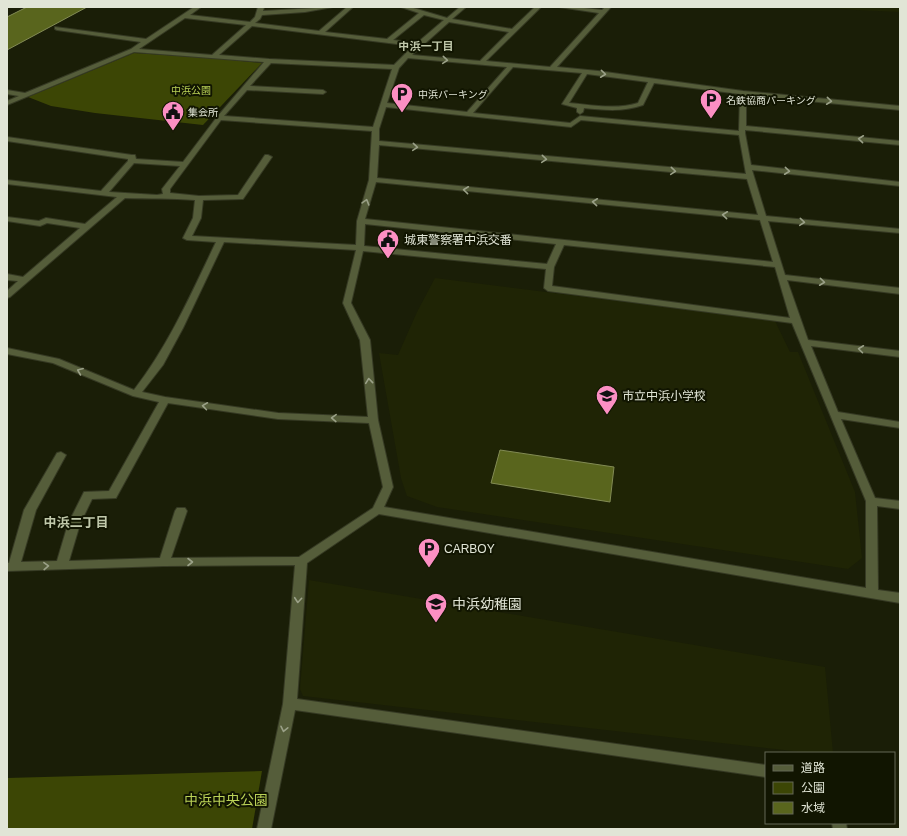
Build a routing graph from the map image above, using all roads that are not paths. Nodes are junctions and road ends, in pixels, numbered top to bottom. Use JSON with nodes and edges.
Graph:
{"nodes":[{"id":1,"x":198,"y":7,"type":"edge"},
{"id":2,"x":330,"y":7,"type":"edge"},
{"id":3,"x":350,"y":7,"type":"edge"},
{"id":4,"x":404,"y":7,"type":"edge"},
{"id":5,"x":463,"y":7,"type":"edge"},
{"id":6,"x":538,"y":7,"type":"edge"},
{"id":7,"x":562,"y":7,"type":"edge"},
{"id":8,"x":608,"y":7,"type":"edge"},
{"id":9,"x":261,"y":10,"type":"edge"},
{"id":10,"x":603,"y":12,"type":"junction"},
{"id":11,"x":422,"y":13,"type":"junction"},
{"id":12,"x":184,"y":16,"type":"junction"},
{"id":13,"x":448,"y":20,"type":"junction"},
{"id":14,"x":251,"y":24,"type":"junction"},
{"id":15,"x":57,"y":28,"type":"dead end"},
{"id":16,"x":514,"y":30,"type":"junction"},
{"id":17,"x":321,"y":32,"type":"junction"},
{"id":18,"x":147,"y":41,"type":"junction"},
{"id":19,"x":388,"y":41,"type":"junction"},
{"id":20,"x":418,"y":45,"type":"junction"},
{"id":21,"x":133,"y":50,"type":"junction"},
{"id":22,"x":407,"y":56,"type":"junction"},
{"id":23,"x":213,"y":57,"type":"junction"},
{"id":24,"x":269,"y":61,"type":"junction"},
{"id":25,"x":481,"y":63,"type":"junction"},
{"id":26,"x":511,"y":66,"type":"junction"},
{"id":27,"x":396,"y":67,"type":"junction"},
{"id":28,"x":551,"y":69,"type":"junction"},
{"id":29,"x":585,"y":73,"type":"junction"},
{"id":30,"x":652,"y":80,"type":"junction"},
{"id":31,"x":246,"y":88,"type":"junction"},
{"id":32,"x":7,"y":92,"type":"edge"},
{"id":33,"x":323,"y":92,"type":"dead end"},
{"id":34,"x":743,"y":93,"type":"junction"},
{"id":35,"x":25,"y":95,"type":"junction"},
{"id":36,"x":7,"y":103,"type":"edge"},
{"id":37,"x":384,"y":105,"type":"junction"},
{"id":38,"x":581,"y":106,"type":"junction"},
{"id":39,"x":900,"y":108,"type":"edge"},
{"id":40,"x":469,"y":113,"type":"junction"},
{"id":41,"x":219,"y":118,"type":"junction"},
{"id":42,"x":580,"y":118,"type":"junction"},
{"id":43,"x":376,"y":129,"type":"junction"},
{"id":44,"x":742,"y":130,"type":"junction"},
{"id":45,"x":7,"y":139,"type":"edge"},
{"id":46,"x":376,"y":143,"type":"junction"},
{"id":47,"x":900,"y":143,"type":"edge"},
{"id":48,"x":268,"y":157,"type":"dead end"},
{"id":49,"x":132,"y":160,"type":"junction"},
{"id":50,"x":185,"y":164,"type":"junction"},
{"id":51,"x":748,"y":167,"type":"junction"},
{"id":52,"x":750,"y":177,"type":"junction"},
{"id":53,"x":373,"y":180,"type":"junction"},
{"id":54,"x":7,"y":182,"type":"edge"},
{"id":55,"x":900,"y":184,"type":"edge"},
{"id":56,"x":103,"y":194,"type":"junction"},
{"id":57,"x":167,"y":195,"type":"junction"},
{"id":58,"x":123,"y":196,"type":"junction"},
{"id":59,"x":199,"y":198,"type":"junction"},
{"id":60,"x":764,"y":218,"type":"junction"},
{"id":61,"x":9,"y":220,"type":"edge"},
{"id":62,"x":361,"y":221,"type":"junction"},
{"id":63,"x":86,"y":227,"type":"junction"},
{"id":64,"x":900,"y":231,"type":"edge"},
{"id":65,"x":221,"y":240,"type":"junction"},
{"id":66,"x":561,"y":242,"type":"junction"},
{"id":67,"x":360,"y":248,"type":"junction"},
{"id":68,"x":778,"y":265,"type":"junction"},
{"id":69,"x":550,"y":267,"type":"junction"},
{"id":70,"x":7,"y":277,"type":"edge"},
{"id":71,"x":783,"y":278,"type":"junction"},
{"id":72,"x":25,"y":280,"type":"junction"},
{"id":73,"x":900,"y":290,"type":"edge"},
{"id":74,"x":7,"y":295,"type":"edge"},
{"id":75,"x":796,"y":320,"type":"junction"},
{"id":76,"x":804,"y":342,"type":"junction"},
{"id":77,"x":7,"y":351,"type":"edge"},
{"id":78,"x":900,"y":354,"type":"edge"},
{"id":79,"x":136,"y":394,"type":"junction"},
{"id":80,"x":165,"y":400,"type":"junction"},
{"id":81,"x":834,"y":416,"type":"junction"},
{"id":82,"x":373,"y":420,"type":"junction"},
{"id":83,"x":900,"y":425,"type":"edge"},
{"id":84,"x":61,"y":455,"type":"dead end"},
{"id":85,"x":871,"y":501,"type":"junction"},
{"id":86,"x":900,"y":505,"type":"edge"},
{"id":87,"x":377,"y":510,"type":"junction"},
{"id":88,"x":181,"y":511,"type":"dead end"},
{"id":89,"x":302,"y":561,"type":"junction"},
{"id":90,"x":164,"y":562,"type":"junction"},
{"id":91,"x":62,"y":565,"type":"junction"},
{"id":92,"x":10,"y":567,"type":"edge"},
{"id":93,"x":872,"y":594,"type":"junction"},
{"id":94,"x":900,"y":598,"type":"edge"},
{"id":95,"x":290,"y":704,"type":"junction"},
{"id":96,"x":765,"y":771,"type":"edge"},
{"id":97,"x":264,"y":829,"type":"edge"}],
"edges":[{"from":1,"to":12,"type":"street"},
{"from":2,"to":9,"type":"street"},
{"from":3,"to":17,"type":"street"},
{"from":4,"to":11,"type":"street"},
{"from":5,"to":13,"type":"street"},
{"from":6,"to":16,"type":"street"},
{"from":7,"to":10,"type":"street"},
{"from":8,"to":10,"type":"street"},
{"from":9,"to":14,"type":"street"},
{"from":10,"to":28,"type":"street"},
{"from":11,"to":13,"type":"street"},
{"from":11,"to":19,"type":"street"},
{"from":12,"to":14,"type":"street"},
{"from":12,"to":18,"type":"street"},
{"from":13,"to":16,"type":"street"},
{"from":13,"to":20,"type":"street"},
{"from":14,"to":17,"type":"street"},
{"from":14,"to":23,"type":"street"},
{"from":15,"to":18,"type":"street"},
{"from":16,"to":25,"type":"street"},
{"from":17,"to":19,"type":"street"},
{"from":18,"to":21,"type":"street"},
{"from":19,"to":20,"type":"street"},
{"from":20,"to":22,"type":"street"},
{"from":21,"to":23,"type":"street"},
{"from":21,"to":35,"type":"street"},
{"from":22,"to":25,"type":"street","one_way":true},
{"from":22,"to":27,"type":"street"},
{"from":23,"to":24,"type":"street"},
{"from":24,"to":27,"type":"street"},
{"from":24,"to":31,"type":"street"},
{"from":25,"to":26,"type":"street"},
{"from":26,"to":28,"type":"street"},
{"from":26,"to":40,"type":"street"},
{"from":27,"to":37,"type":"street"},
{"from":28,"to":29,"type":"street"},
{"from":29,"to":30,"type":"street","one_way":true},
{"from":29,"to":38,"type":"street"},
{"from":30,"to":34,"type":"street"},
{"from":30,"to":38,"type":"street"},
{"from":31,"to":33,"type":"street"},
{"from":31,"to":41,"type":"street"},
{"from":32,"to":35,"type":"street"},
{"from":34,"to":39,"type":"street","one_way":true},
{"from":34,"to":44,"type":"street"},
{"from":35,"to":36,"type":"street"},
{"from":37,"to":40,"type":"street"},
{"from":37,"to":43,"type":"street"},
{"from":38,"to":42,"type":"street"},
{"from":40,"to":42,"type":"street"},
{"from":41,"to":43,"type":"street"},
{"from":41,"to":50,"type":"street"},
{"from":42,"to":44,"type":"street"},
{"from":43,"to":46,"type":"street"},
{"from":47,"to":44,"type":"street","one_way":true},
{"from":44,"to":51,"type":"street"},
{"from":45,"to":49,"type":"street"},
{"from":46,"to":52,"type":"street","one_way":true},
{"from":46,"to":53,"type":"street"},
{"from":48,"to":59,"type":"street"},
{"from":49,"to":50,"type":"street"},
{"from":49,"to":56,"type":"street"},
{"from":50,"to":57,"type":"street"},
{"from":51,"to":52,"type":"street"},
{"from":51,"to":55,"type":"street","one_way":true},
{"from":52,"to":60,"type":"street"},
{"from":60,"to":53,"type":"street","one_way":true},
{"from":62,"to":53,"type":"street","one_way":true},
{"from":54,"to":56,"type":"street"},
{"from":56,"to":58,"type":"street"},
{"from":57,"to":58,"type":"street"},
{"from":57,"to":59,"type":"street"},
{"from":58,"to":63,"type":"street"},
{"from":59,"to":65,"type":"street"},
{"from":60,"to":64,"type":"street","one_way":true},
{"from":60,"to":68,"type":"street"},
{"from":61,"to":63,"type":"street"},
{"from":62,"to":66,"type":"street"},
{"from":62,"to":67,"type":"street"},
{"from":63,"to":72,"type":"street"},
{"from":65,"to":67,"type":"street"},
{"from":65,"to":79,"type":"street"},
{"from":66,"to":68,"type":"street"},
{"from":66,"to":69,"type":"street"},
{"from":67,"to":69,"type":"street"},
{"from":82,"to":67,"type":"street","one_way":true},
{"from":68,"to":71,"type":"street"},
{"from":69,"to":75,"type":"street"},
{"from":70,"to":72,"type":"street"},
{"from":71,"to":73,"type":"street","one_way":true},
{"from":71,"to":75,"type":"street"},
{"from":72,"to":74,"type":"street"},
{"from":75,"to":76,"type":"street"},
{"from":78,"to":76,"type":"street","one_way":true},
{"from":76,"to":81,"type":"street"},
{"from":79,"to":77,"type":"street","one_way":true},
{"from":79,"to":80,"type":"street"},
{"from":82,"to":80,"type":"street","one_way":true},
{"from":80,"to":91,"type":"street"},
{"from":81,"to":83,"type":"street"},
{"from":81,"to":85,"type":"street"},
{"from":82,"to":87,"type":"street"},
{"from":84,"to":92,"type":"street"},
{"from":85,"to":86,"type":"street"},
{"from":85,"to":93,"type":"street"},
{"from":87,"to":89,"type":"street"},
{"from":87,"to":93,"type":"street"},
{"from":88,"to":90,"type":"street"},
{"from":90,"to":89,"type":"street","one_way":true},
{"from":89,"to":95,"type":"street","one_way":true},
{"from":90,"to":91,"type":"street"},
{"from":92,"to":91,"type":"street","one_way":true},
{"from":93,"to":94,"type":"street"},
{"from":95,"to":96,"type":"street"},
{"from":95,"to":97,"type":"street","one_way":true}]}
